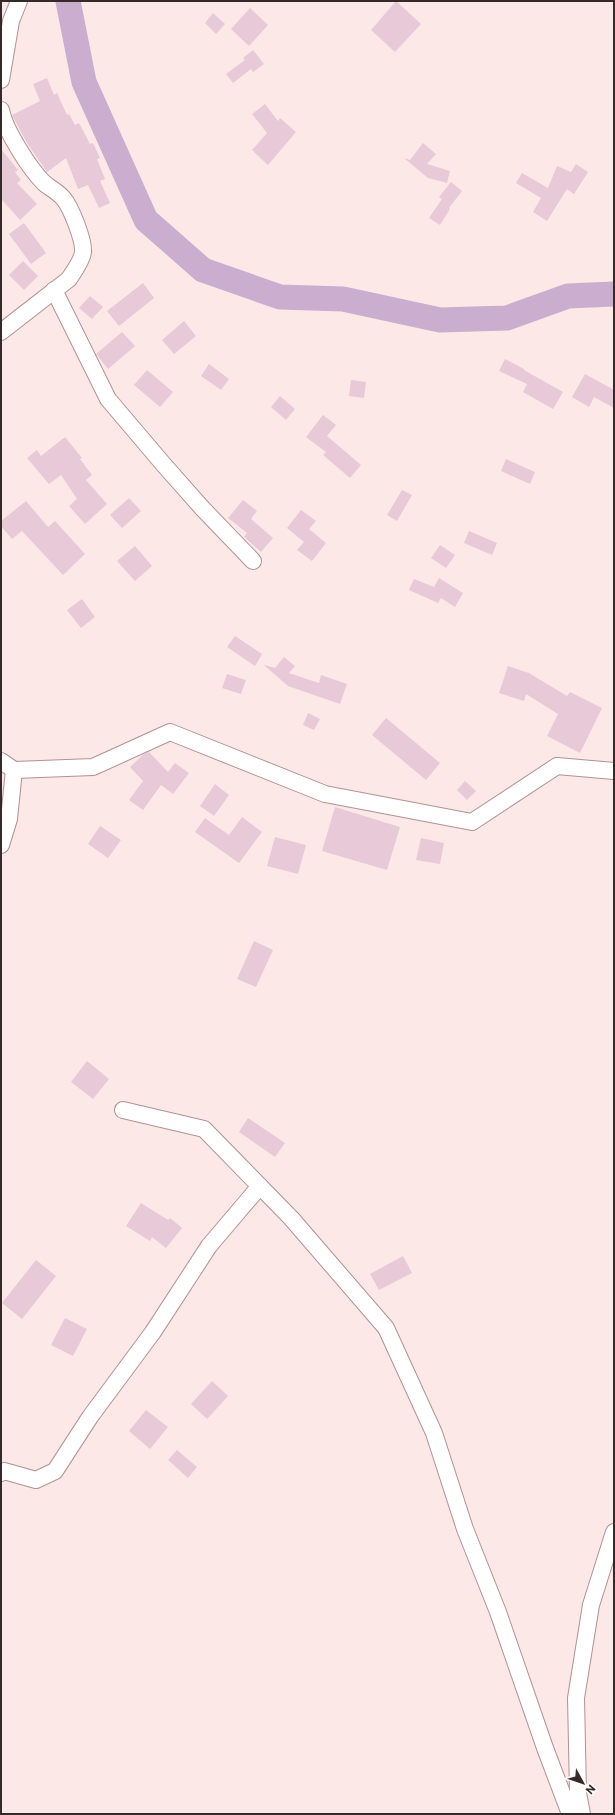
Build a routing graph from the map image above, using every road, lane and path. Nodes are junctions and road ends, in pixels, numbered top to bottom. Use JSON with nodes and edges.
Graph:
{"nodes":[{"id":1,"x":19,"y":1,"type":"edge"},
{"id":2,"x":1,"y":80,"type":"edge"},
{"id":3,"x":1,"y":110,"type":"edge"},
{"id":4,"x":54,"y":290,"type":"junction"},
{"id":5,"x":1,"y":332,"type":"edge"},
{"id":6,"x":253,"y":561,"type":"dead end"},
{"id":7,"x":8,"y":766,"type":"edge"},
{"id":8,"x":614,"y":771,"type":"edge"},
{"id":9,"x":1,"y":845,"type":"edge"},
{"id":10,"x":123,"y":1110,"type":"dead end"},
{"id":11,"x":260,"y":1186,"type":"junction"},
{"id":12,"x":1,"y":1473,"type":"edge"},
{"id":13,"x":614,"y":1532,"type":"edge"},
{"id":14,"x":570,"y":1814,"type":"edge"},
{"id":15,"x":582,"y":1814,"type":"edge"}],
"edges":[{"from":1,"to":2,"type":"street"},
{"from":3,"to":4,"type":"street"},
{"from":4,"to":5,"type":"street"},
{"from":4,"to":6,"type":"street"},
{"from":7,"to":8,"type":"street"},
{"from":7,"to":9,"type":"street"},
{"from":10,"to":11,"type":"street"},
{"from":11,"to":12,"type":"street"},
{"from":11,"to":14,"type":"street"},
{"from":13,"to":15,"type":"street"}]}
